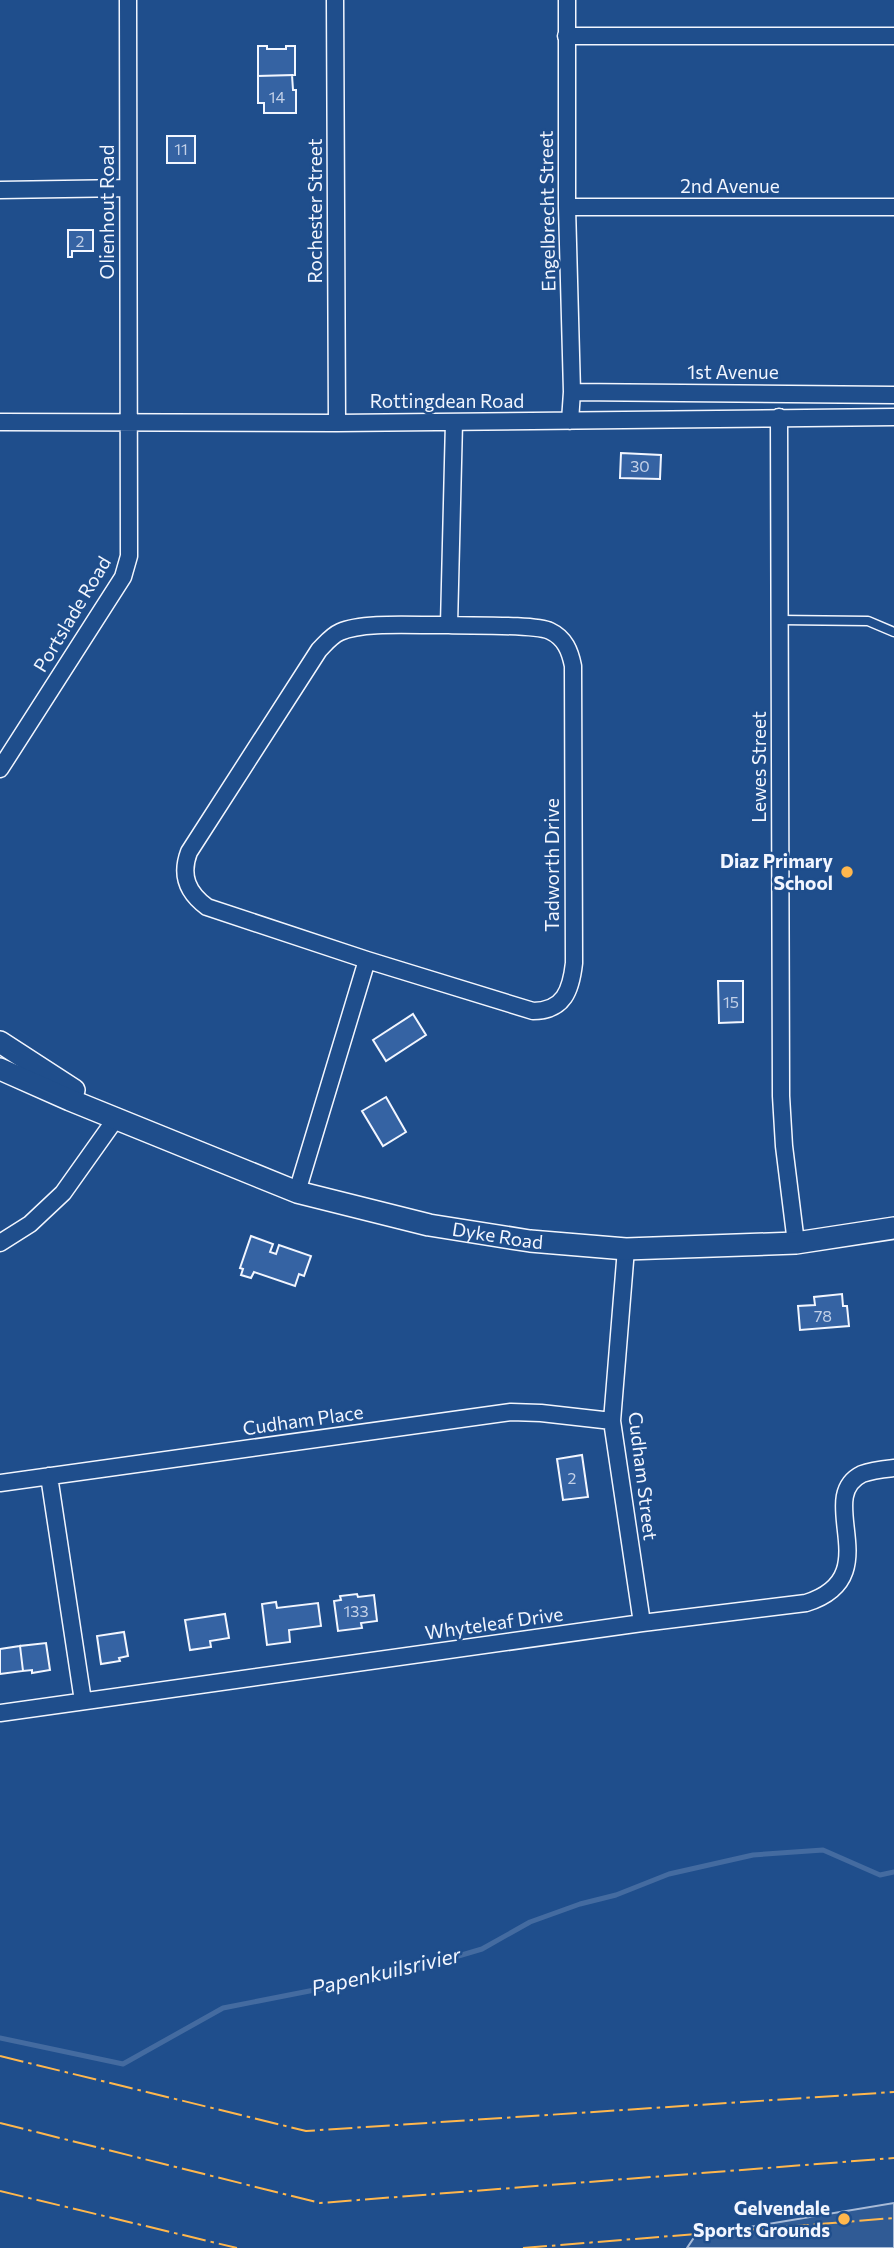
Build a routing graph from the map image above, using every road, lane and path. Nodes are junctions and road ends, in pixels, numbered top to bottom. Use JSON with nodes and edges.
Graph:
{"nodes":[{"id":1,"x":128,"y":0,"type":"edge"},
{"id":2,"x":335,"y":0,"type":"edge"},
{"id":3,"x":567,"y":0,"type":"edge"},
{"id":4,"x":566,"y":36,"type":"junction"},
{"id":5,"x":894,"y":36,"type":"edge"},
{"id":6,"x":128,"y":188,"type":"junction"},
{"id":7,"x":0,"y":190,"type":"edge"},
{"id":8,"x":567,"y":207,"type":"junction"},
{"id":9,"x":894,"y":207,"type":"edge"},
{"id":10,"x":572,"y":392,"type":"junction"},
{"id":11,"x":894,"y":395,"type":"edge"},
{"id":12,"x":779,"y":417,"type":"junction"},
{"id":13,"x":894,"y":417,"type":"edge"},
{"id":14,"x":570,"y":421,"type":"junction"},
{"id":15,"x":0,"y":422,"type":"edge"},
{"id":16,"x":454,"y":422,"type":"junction"},
{"id":17,"x":337,"y":423,"type":"junction"},
{"id":18,"x":127,"y":424,"type":"junction"},
{"id":19,"x":780,"y":620,"type":"junction"},
{"id":20,"x":449,"y":625,"type":"junction"},
{"id":21,"x":894,"y":632,"type":"edge"},
{"id":22,"x":0,"y":769,"type":"edge"},
{"id":23,"x":367,"y":960,"type":"junction"},
{"id":24,"x":0,"y":1042,"type":"edge"},
{"id":25,"x":0,"y":1069,"type":"edge"},
{"id":26,"x":117,"y":1117,"type":"junction"},
{"id":27,"x":297,"y":1192,"type":"junction"},
{"id":28,"x":894,"y":1228,"type":"edge"},
{"id":29,"x":0,"y":1243,"type":"edge"},
{"id":30,"x":796,"y":1243,"type":"junction"},
{"id":31,"x":626,"y":1249,"type":"junction"},
{"id":32,"x":612,"y":1421,"type":"junction"},
{"id":33,"x":894,"y":1468,"type":"edge"},
{"id":34,"x":50,"y":1476,"type":"junction"},
{"id":35,"x":0,"y":1483,"type":"edge"},
{"id":36,"x":642,"y":1623,"type":"junction"},
{"id":37,"x":83,"y":1701,"type":"junction"},
{"id":38,"x":0,"y":1713,"type":"edge"}],
"edges":[{"from":1,"to":6,"type":"street","name":"Olienhout Road"},
{"from":2,"to":17,"type":"street","name":"Rochester Street"},
{"from":3,"to":4,"type":"street","name":"Engelbrecht Street"},
{"from":4,"to":5,"type":"street"},
{"from":4,"to":8,"type":"street","name":"Engelbrecht Street"},
{"from":6,"to":7,"type":"street"},
{"from":6,"to":18,"type":"street","name":"Olienhout Road"},
{"from":8,"to":9,"type":"street","name":"2nd Avenue"},
{"from":8,"to":10,"type":"street","name":"Engelbrecht Street"},
{"from":10,"to":11,"type":"street","name":"1st Avenue"},
{"from":10,"to":14,"type":"street","name":"Engelbrecht Street"},
{"from":12,"to":13,"type":"street","name":"Rottingdean Road"},
{"from":12,"to":14,"type":"street","name":"Rottingdean Road"},
{"from":12,"to":19,"type":"street","name":"Lewes Street"},
{"from":14,"to":16,"type":"street","name":"Rottingdean Road"},
{"from":15,"to":18,"type":"street","name":"Rottingdean Road"},
{"from":16,"to":17,"type":"street","name":"Rottingdean Road"},
{"from":16,"to":20,"type":"street"},
{"from":17,"to":18,"type":"street","name":"Rottingdean Road"},
{"from":18,"to":22,"type":"street","name":"Portslade Road"},
{"from":19,"to":21,"type":"lane"},
{"from":19,"to":30,"type":"street","name":"Lewes Street"},
{"from":20,"to":23,"type":"street","name":"Tadworth Drive"},
{"from":20,"to":23,"type":"street","name":"Tadworth Drive"},
{"from":23,"to":27,"type":"street"},
{"from":24,"to":26,"type":"street","name":"Dyke Road"},
{"from":25,"to":26,"type":"street","name":"Dyke Road"},
{"from":26,"to":27,"type":"street","name":"Dyke Road"},
{"from":26,"to":29,"type":"street"},
{"from":27,"to":31,"type":"street","name":"Dyke Road"},
{"from":28,"to":30,"type":"street","name":"Dyke Road"},
{"from":30,"to":31,"type":"street","name":"Dyke Road"},
{"from":31,"to":32,"type":"street","name":"Cudham Street"},
{"from":32,"to":34,"type":"street","name":"Cudham Place"},
{"from":32,"to":36,"type":"street","name":"Cudham Street"},
{"from":33,"to":36,"type":"street","name":"Whyteleaf Drive"},
{"from":34,"to":35,"type":"street","name":"Cudham Place"},
{"from":34,"to":37,"type":"street"},
{"from":36,"to":37,"type":"street","name":"Whyteleaf Drive"},
{"from":37,"to":38,"type":"street","name":"Whyteleaf Drive"}]}
